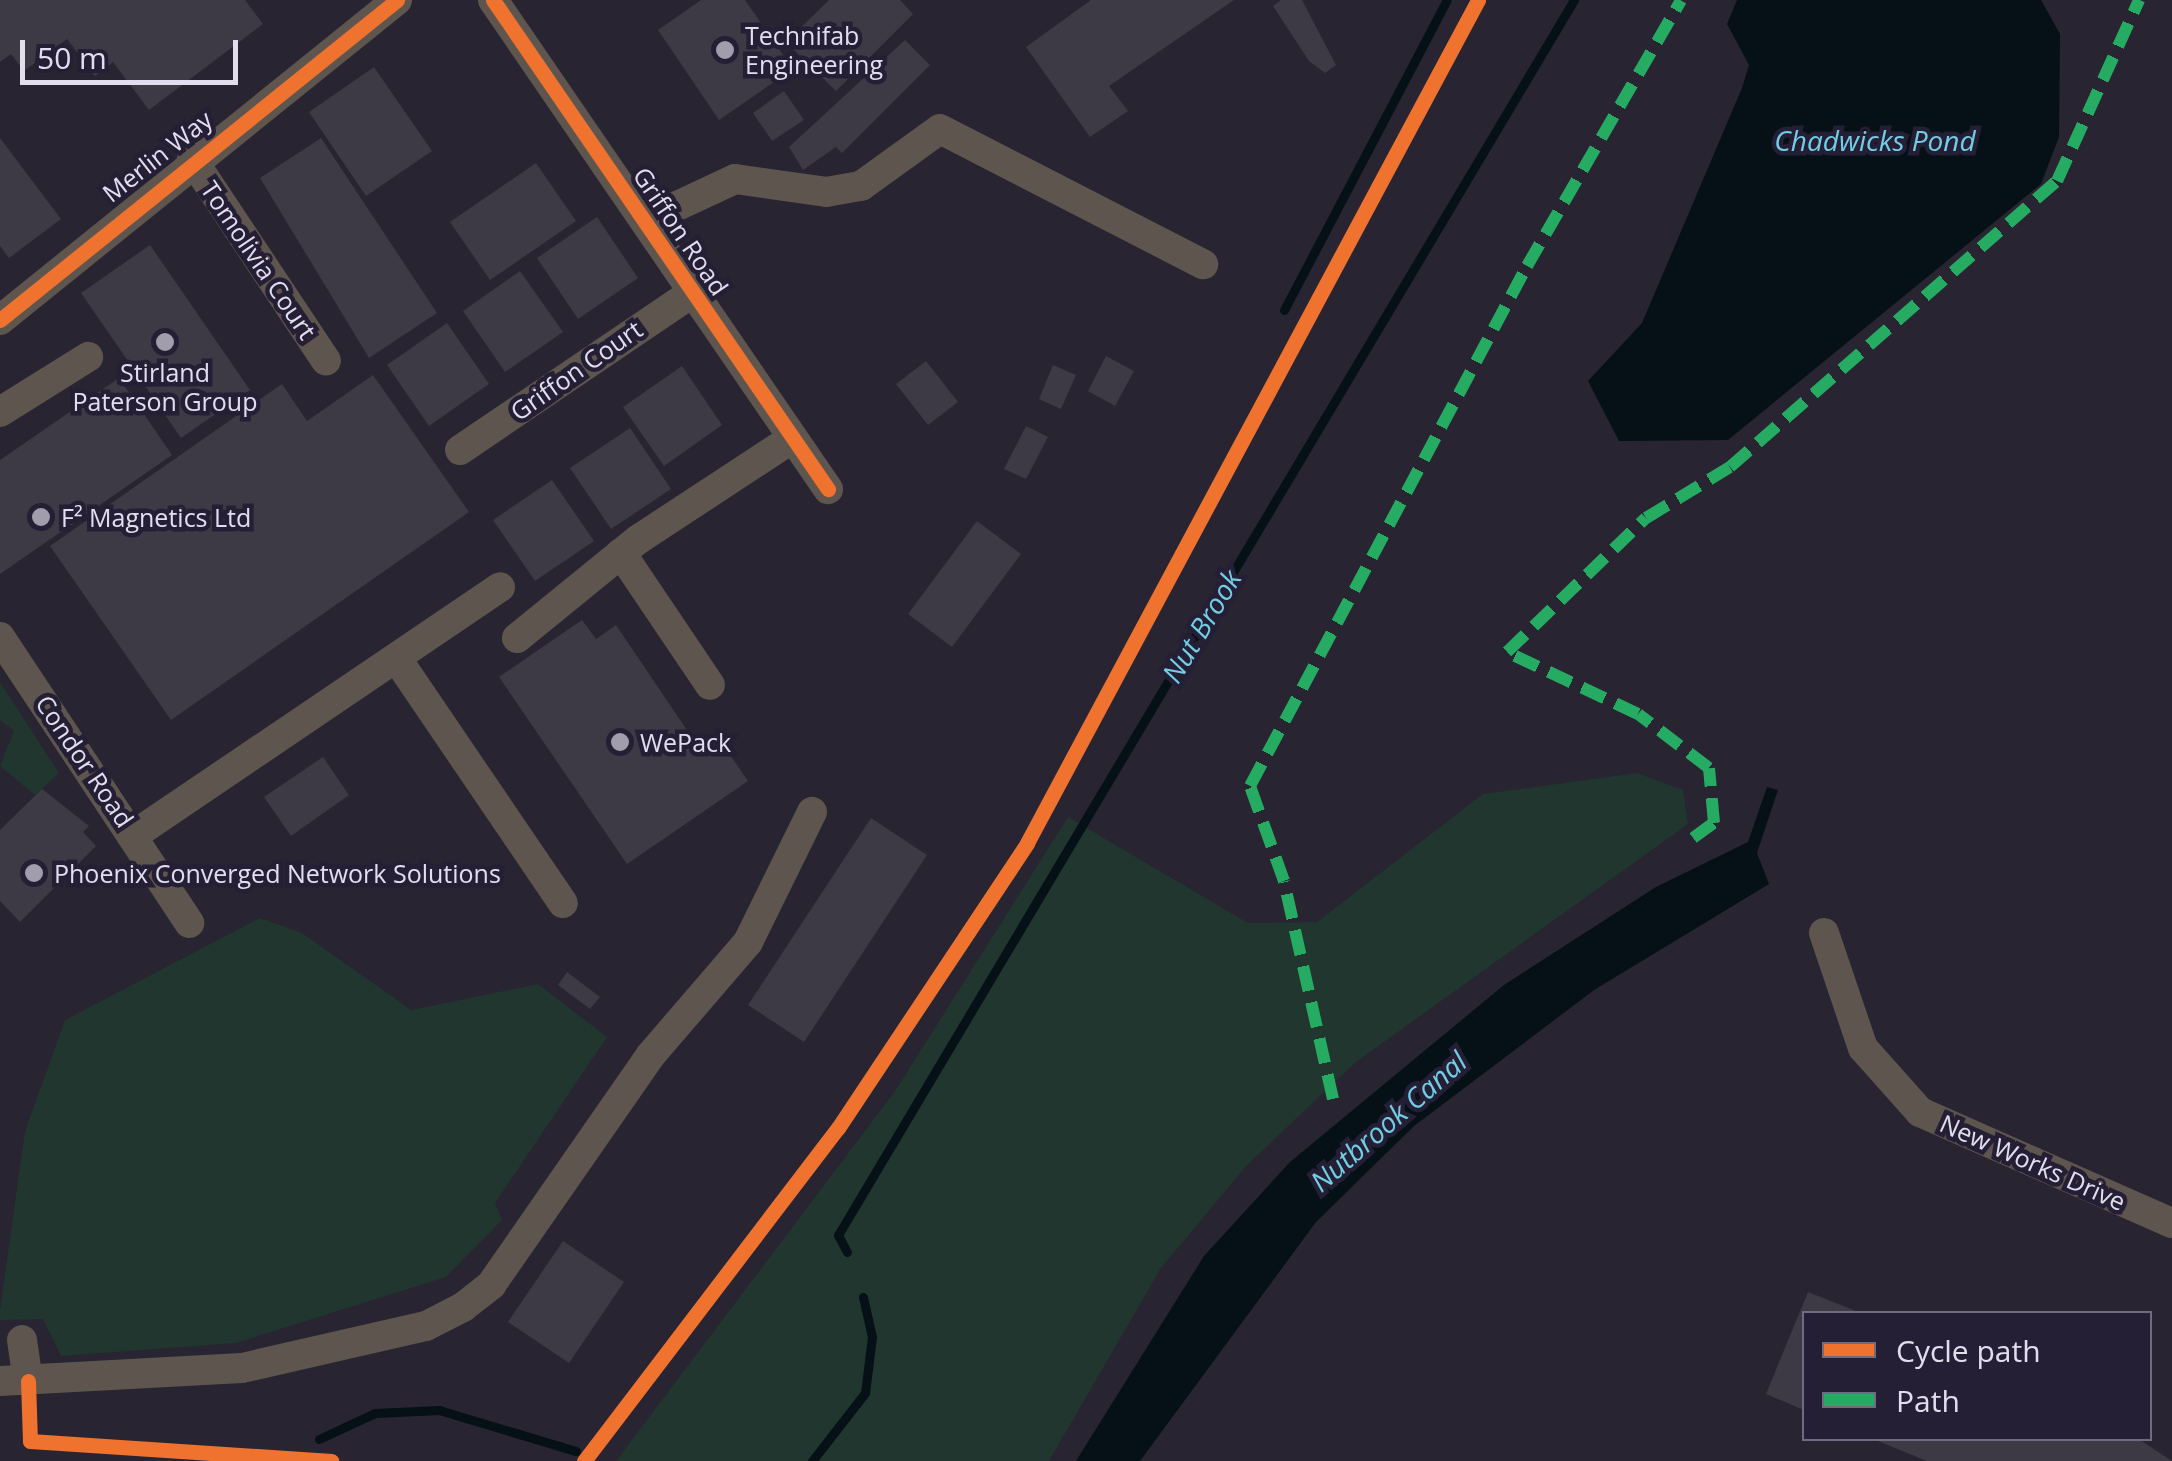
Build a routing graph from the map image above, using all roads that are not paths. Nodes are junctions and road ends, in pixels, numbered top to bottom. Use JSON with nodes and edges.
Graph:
{"nodes":[{"id":1,"x":396,"y":0,"type":"edge"},
{"id":2,"x":493,"y":0,"type":"edge"},
{"id":3,"x":192,"y":160,"type":"junction"},
{"id":4,"x":645,"y":222,"type":"junction"},
{"id":5,"x":1203,"y":264,"type":"dead end"},
{"id":6,"x":693,"y":292,"type":"junction"},
{"id":7,"x":3,"y":309,"type":"edge"},
{"id":8,"x":88,"y":357,"type":"dead end"},
{"id":9,"x":326,"y":361,"type":"dead end"},
{"id":10,"x":1,"y":409,"type":"edge"},
{"id":11,"x":793,"y":438,"type":"junction"},
{"id":12,"x":460,"y":450,"type":"dead end"},
{"id":13,"x":828,"y":490,"type":"dead end"},
{"id":14,"x":621,"y":553,"type":"junction"},
{"id":15,"x":500,"y":587,"type":"dead end"},
{"id":16,"x":0,"y":637,"type":"edge"},
{"id":17,"x":517,"y":638,"type":"dead end"},
{"id":18,"x":397,"y":659,"type":"junction"},
{"id":19,"x":710,"y":685,"type":"dead end"},
{"id":20,"x":812,"y":812,"type":"dead end"},
{"id":21,"x":134,"y":836,"type":"junction"},
{"id":22,"x":563,"y":904,"type":"dead end"},
{"id":23,"x":188,"y":923,"type":"dead end"},
{"id":24,"x":1824,"y":933,"type":"dead end"},
{"id":25,"x":2172,"y":1222,"type":"edge"},
{"id":26,"x":22,"y":1340,"type":"dead end"},
{"id":27,"x":14,"y":1381,"type":"edge"}],
"edges":[{"from":1,"to":3,"type":"street","name":"Merlin Way"},
{"from":2,"to":4,"type":"street","name":"Griffon Road"},
{"from":3,"to":7,"type":"street","name":"Merlin Way"},
{"from":3,"to":9,"type":"street","name":"Tomolivia Court"},
{"from":4,"to":5,"type":"street"},
{"from":4,"to":6,"type":"street","name":"Griffon Road"},
{"from":6,"to":11,"type":"street","name":"Griffon Road"},
{"from":6,"to":12,"type":"street","name":"Griffon Court"},
{"from":8,"to":10,"type":"street"},
{"from":11,"to":13,"type":"street","name":"Griffon Road"},
{"from":11,"to":14,"type":"street"},
{"from":14,"to":17,"type":"street"},
{"from":14,"to":19,"type":"street"},
{"from":15,"to":18,"type":"street","name":"Condor Road"},
{"from":16,"to":21,"type":"street","name":"Condor Road"},
{"from":18,"to":21,"type":"street","name":"Condor Road"},
{"from":18,"to":22,"type":"street"},
{"from":20,"to":27,"type":"street"},
{"from":21,"to":23,"type":"street","name":"Condor Road"},
{"from":24,"to":25,"type":"street","name":"New Works Drive"},
{"from":26,"to":27,"type":"street"}]}
